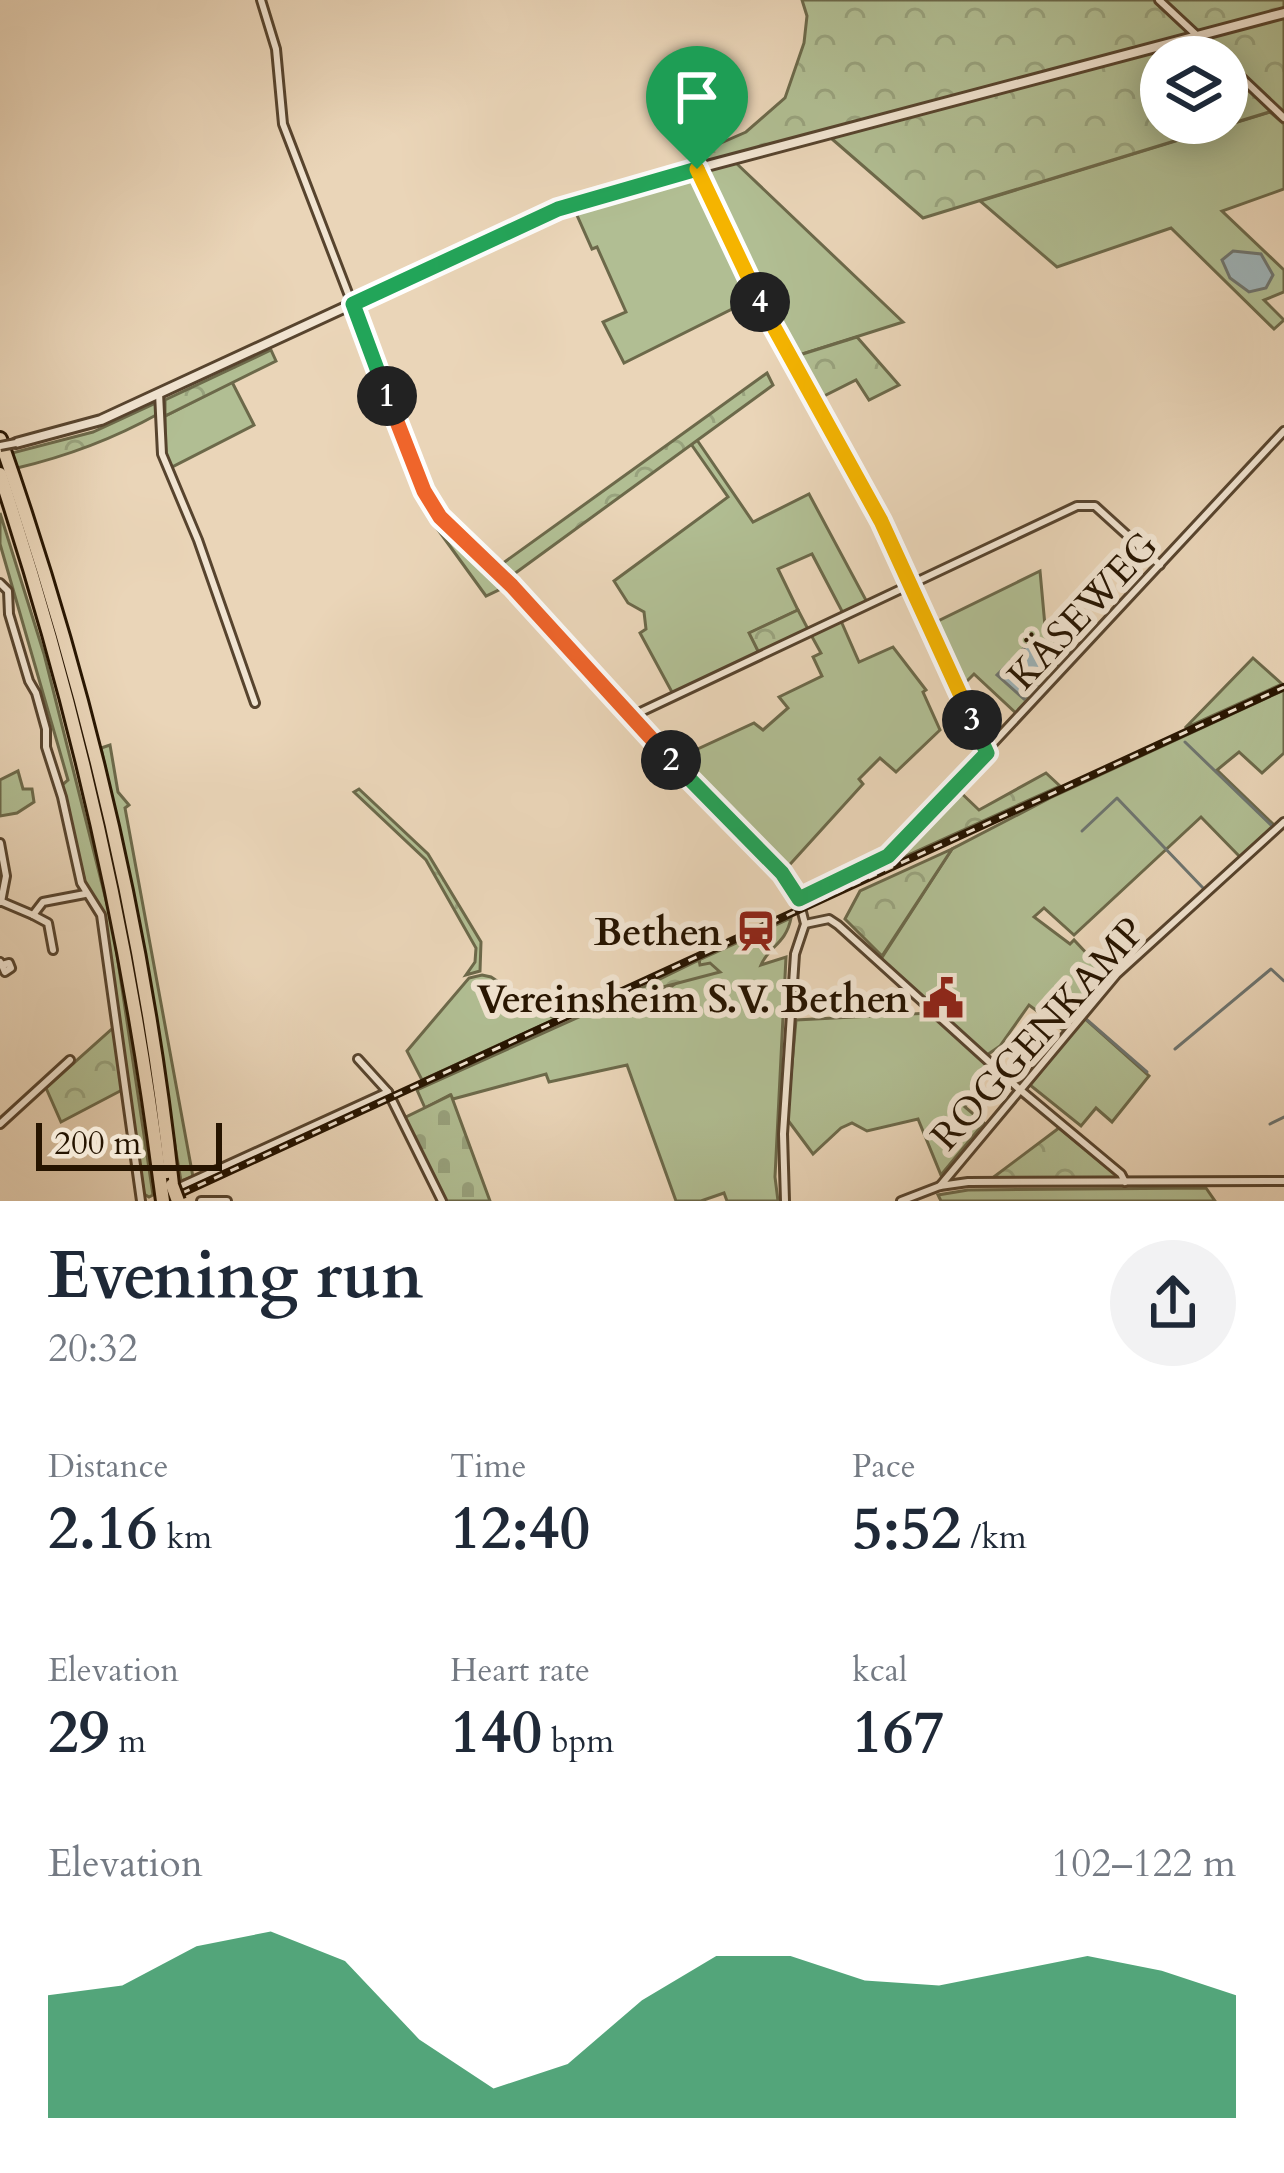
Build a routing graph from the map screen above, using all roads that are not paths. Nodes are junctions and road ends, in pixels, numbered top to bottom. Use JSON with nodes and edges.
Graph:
{"nodes":[{"id":1,"x":261,"y":0,"type":"edge"},
{"id":2,"x":1159,"y":0,"type":"edge"},
{"id":3,"x":1284,"y":13,"type":"edge"},
{"id":4,"x":1198,"y":36,"type":"edge"},
{"id":5,"x":1203,"y":36,"type":"edge"},
{"id":6,"x":1140,"y":53,"type":"edge"},
{"id":7,"x":1248,"y":84,"type":"edge"},
{"id":8,"x":1284,"y":118,"type":"edge"},
{"id":9,"x":697,"y":169,"type":"junction"},
{"id":10,"x":353,"y":304,"type":"junction"},
{"id":11,"x":159,"y":393,"type":"junction"},
{"id":12,"x":1284,"y":431,"type":"edge"},
{"id":13,"x":0,"y":442,"type":"edge"},
{"id":14,"x":16,"y":443,"type":"joint"},
{"id":15,"x":0,"y":474,"type":"edge"},
{"id":16,"x":1160,"y":565,"type":"junction"},
{"id":17,"x":0,"y":583,"type":"edge"},
{"id":18,"x":911,"y":586,"type":"junction"},
{"id":19,"x":255,"y":703,"type":"dead end"},
{"id":20,"x":630,"y":717,"type":"junction"},
{"id":21,"x":987,"y":753,"type":"junction"},
{"id":22,"x":1284,"y":822,"type":"edge"},
{"id":23,"x":0,"y":843,"type":"edge"},
{"id":24,"x":1,"y":856,"type":"edge"},
{"id":25,"x":85,"y":894,"type":"junction"},
{"id":26,"x":799,"y":899,"type":"junction"},
{"id":27,"x":1,"y":902,"type":"edge"},
{"id":28,"x":33,"y":915,"type":"junction"},
{"id":29,"x":805,"y":924,"type":"junction"},
{"id":30,"x":53,"y":950,"type":"dead end"},
{"id":31,"x":358,"y":1059,"type":"dead end"},
{"id":32,"x":70,"y":1060,"type":"dead end"},
{"id":33,"x":1018,"y":1088,"type":"junction"},
{"id":34,"x":388,"y":1092,"type":"junction"},
{"id":35,"x":0,"y":1124,"type":"edge"},
{"id":36,"x":168,"y":1180,"type":"junction"},
{"id":37,"x":1284,"y":1181,"type":"edge"},
{"id":38,"x":1125,"y":1182,"type":"junction"},
{"id":39,"x":940,"y":1186,"type":"junction"},
{"id":40,"x":144,"y":1201,"type":"edge"},
{"id":41,"x":163,"y":1201,"type":"edge"},
{"id":42,"x":176,"y":1201,"type":"edge"},
{"id":43,"x":201,"y":1201,"type":"edge"},
{"id":44,"x":227,"y":1201,"type":"edge"},
{"id":45,"x":442,"y":1201,"type":"edge"},
{"id":46,"x":785,"y":1201,"type":"edge"},
{"id":47,"x":902,"y":1201,"type":"edge"}],
"edges":[{"from":1,"to":10,"type":"street"},
{"from":2,"to":4,"type":"street"},
{"from":3,"to":5,"type":"street"},
{"from":6,"to":9,"type":"street"},
{"from":7,"to":8,"type":"street"},
{"from":9,"to":10,"type":"street"},
{"from":9,"to":18,"type":"street"},
{"from":10,"to":11,"type":"street"},
{"from":10,"to":20,"type":"street"},
{"from":11,"to":14,"type":"street"},
{"from":11,"to":19,"type":"street"},
{"from":12,"to":16,"type":"street","name":"KÄSEWEG"},
{"from":13,"to":14,"type":"street","bridge":true},
{"from":13,"to":36,"type":"highway"},
{"from":15,"to":36,"type":"highway"},
{"from":16,"to":18,"type":"street"},
{"from":16,"to":21,"type":"street","name":"KÄSEWEG"},
{"from":17,"to":25,"type":"street"},
{"from":18,"to":20,"type":"street"},
{"from":18,"to":21,"type":"street"},
{"from":20,"to":26,"type":"street"},
{"from":21,"to":26,"type":"street","name":"KÄSEWEG"},
{"from":22,"to":33,"type":"street","name":"ROGGENKAMP"},
{"from":23,"to":24,"type":"street"},
{"from":24,"to":27,"type":"street"},
{"from":25,"to":28,"type":"street"},
{"from":25,"to":40,"type":"street"},
{"from":26,"to":29,"type":"street"},
{"from":27,"to":28,"type":"street"},
{"from":28,"to":30,"type":"street"},
{"from":29,"to":33,"type":"street"},
{"from":29,"to":46,"type":"street"},
{"from":31,"to":34,"type":"street"},
{"from":32,"to":35,"type":"street"},
{"from":33,"to":38,"type":"street"},
{"from":33,"to":39,"type":"street","name":"ROGGENKAMP"},
{"from":34,"to":40,"type":"street"},
{"from":34,"to":45,"type":"street"},
{"from":36,"to":41,"type":"highway","bridge":true},
{"from":36,"to":42,"type":"highway","bridge":true},
{"from":37,"to":38,"type":"street"},
{"from":38,"to":39,"type":"street"},
{"from":39,"to":47,"type":"street"},
{"from":43,"to":44,"type":"street"}]}
